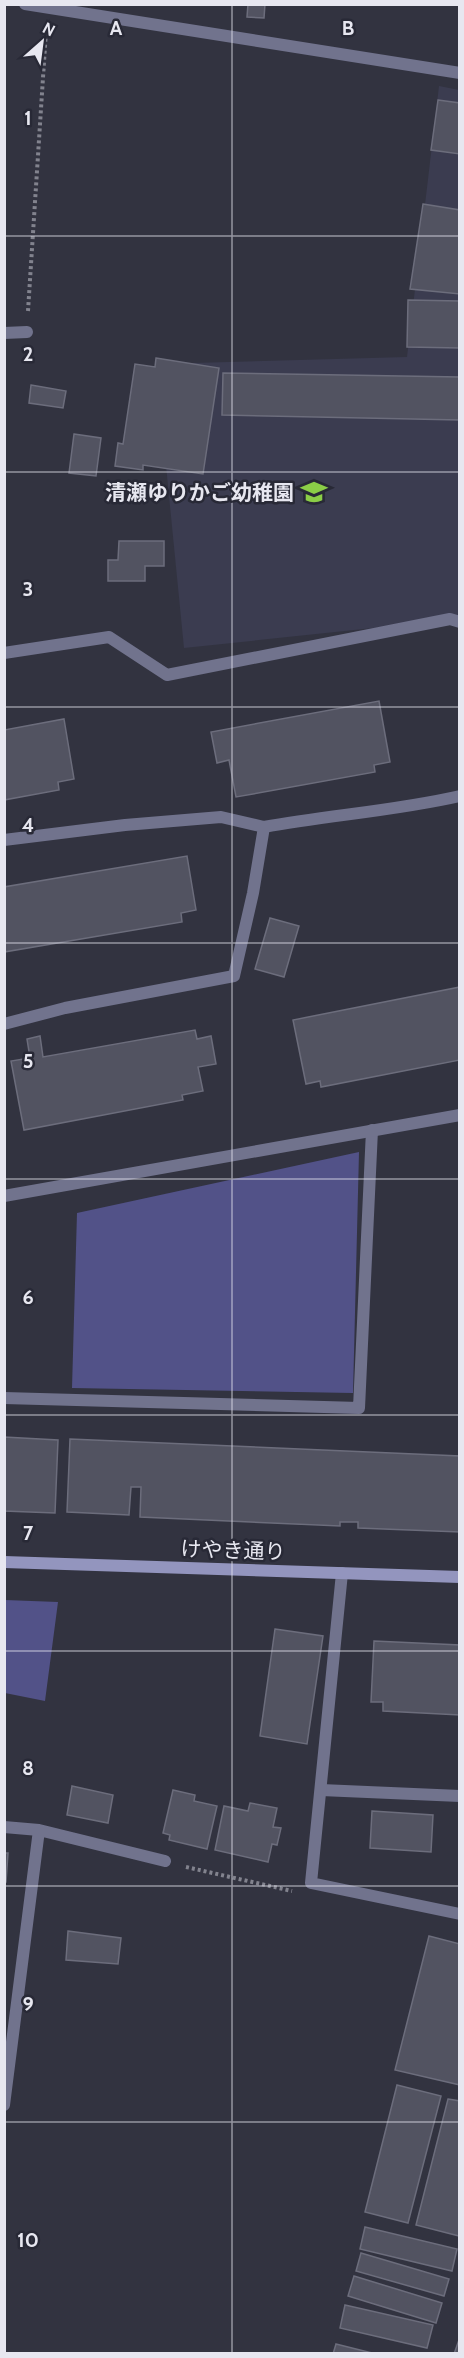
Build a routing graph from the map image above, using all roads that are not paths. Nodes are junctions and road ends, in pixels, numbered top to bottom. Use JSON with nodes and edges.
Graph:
{"nodes":[{"id":1,"x":25,"y":4,"type":"edge"},
{"id":2,"x":101,"y":10,"type":"edge"},
{"id":3,"x":459,"y":73,"type":"edge"},
{"id":4,"x":27,"y":332,"type":"road end"},
{"id":5,"x":4,"y":333,"type":"edge"},
{"id":6,"x":459,"y":622,"type":"edge"},
{"id":7,"x":4,"y":653,"type":"edge"},
{"id":8,"x":459,"y":796,"type":"edge"},
{"id":9,"x":264,"y":827,"type":"junction"},
{"id":10,"x":4,"y":840,"type":"edge"},
{"id":11,"x":4,"y":1024,"type":"edge"},
{"id":12,"x":459,"y":1115,"type":"edge"},
{"id":13,"x":372,"y":1130,"type":"junction"},
{"id":14,"x":4,"y":1196,"type":"edge"},
{"id":15,"x":4,"y":1398,"type":"edge"},
{"id":16,"x":4,"y":1562,"type":"edge"},
{"id":17,"x":342,"y":1574,"type":"junction"},
{"id":18,"x":459,"y":1577,"type":"edge"},
{"id":19,"x":321,"y":1790,"type":"junction"},
{"id":20,"x":459,"y":1796,"type":"edge"},
{"id":21,"x":4,"y":1827,"type":"edge"},
{"id":22,"x":39,"y":1830,"type":"junction"},
{"id":23,"x":165,"y":1861,"type":"road end"},
{"id":24,"x":459,"y":1914,"type":"edge"},
{"id":25,"x":4,"y":2105,"type":"edge"}],
"edges":[{"from":1,"to":2,"type":"street"},
{"from":2,"to":3,"type":"street"},
{"from":4,"to":5,"type":"street"},
{"from":6,"to":7,"type":"street"},
{"from":8,"to":9,"type":"street"},
{"from":9,"to":10,"type":"street"},
{"from":9,"to":11,"type":"street"},
{"from":12,"to":13,"type":"street"},
{"from":13,"to":14,"type":"street"},
{"from":13,"to":15,"type":"street"},
{"from":16,"to":17,"type":"street","name":"けやき通り"},
{"from":17,"to":18,"type":"street","name":"けやき通り"},
{"from":17,"to":19,"type":"street"},
{"from":19,"to":20,"type":"street"},
{"from":19,"to":24,"type":"street"},
{"from":21,"to":22,"type":"street"},
{"from":22,"to":23,"type":"street"},
{"from":22,"to":25,"type":"street"}]}
